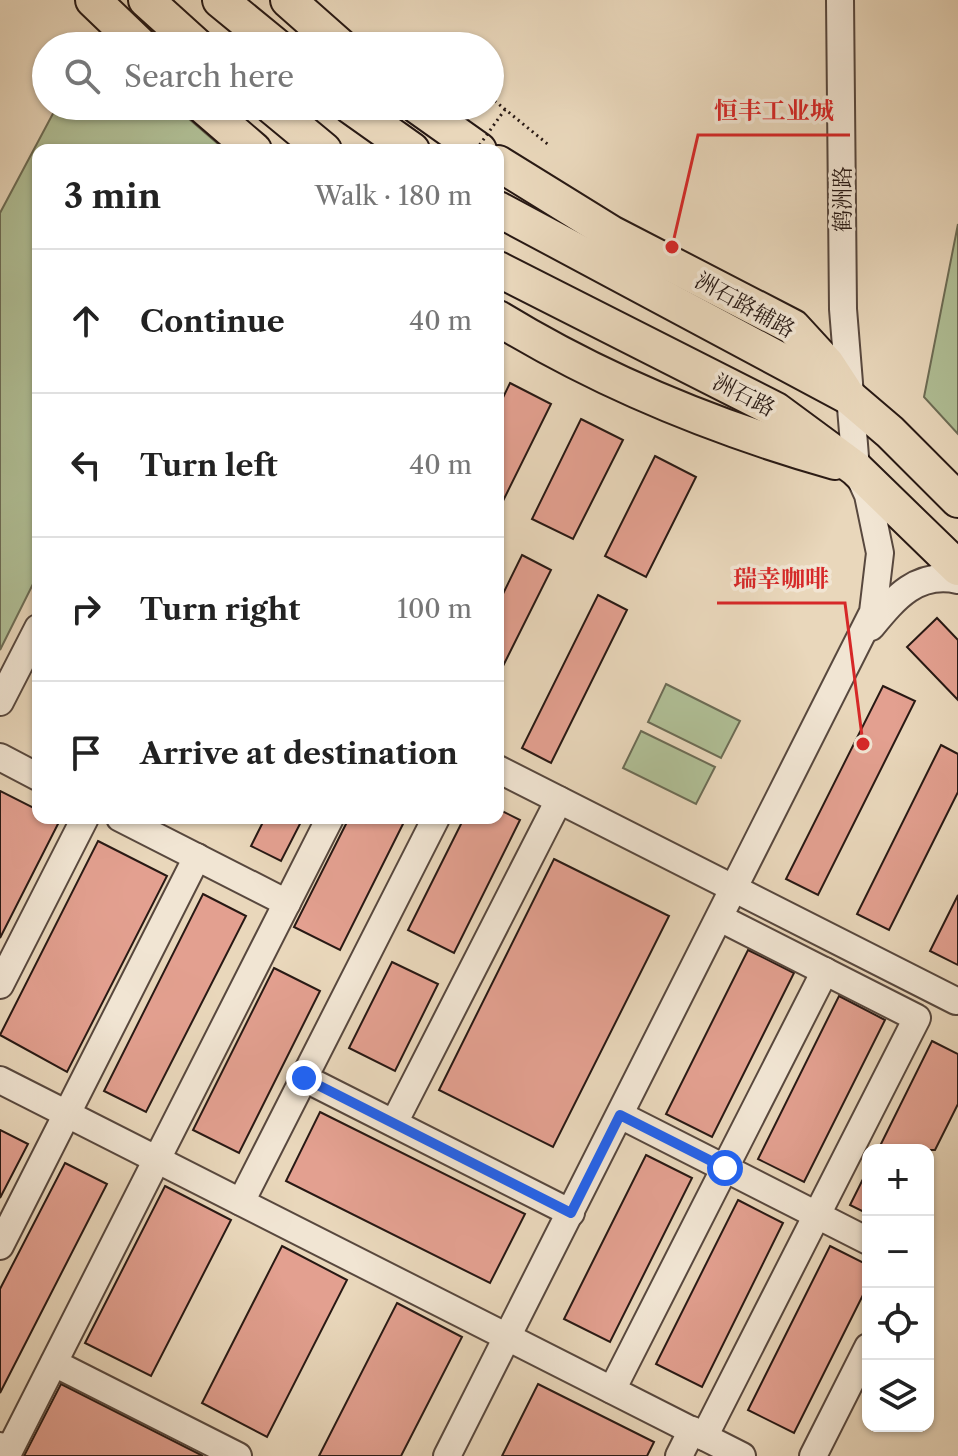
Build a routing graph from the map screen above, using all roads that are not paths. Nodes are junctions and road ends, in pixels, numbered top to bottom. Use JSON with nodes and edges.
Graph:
{"nodes":[{"id":1,"x":93,"y":0,"type":"edge"},
{"id":2,"x":146,"y":0,"type":"edge"},
{"id":3,"x":220,"y":0,"type":"edge"},
{"id":4,"x":288,"y":0,"type":"edge"},
{"id":5,"x":840,"y":0,"type":"edge"},
{"id":6,"x":126,"y":32,"type":"edge"},
{"id":7,"x":181,"y":32,"type":"edge"},
{"id":8,"x":259,"y":32,"type":"edge"},
{"id":9,"x":324,"y":32,"type":"edge"},
{"id":10,"x":219,"y":120,"type":"edge"},
{"id":11,"x":288,"y":120,"type":"edge"},
{"id":12,"x":370,"y":120,"type":"edge"},
{"id":13,"x":436,"y":120,"type":"edge"},
{"id":14,"x":247,"y":144,"type":"edge"},
{"id":15,"x":317,"y":144,"type":"edge"},
{"id":16,"x":404,"y":144,"type":"edge"},
{"id":17,"x":470,"y":144,"type":"edge"},
{"id":18,"x":504,"y":167,"type":"edge"},
{"id":19,"x":509,"y":216,"type":"edge"},
{"id":20,"x":675,"y":266,"type":"junction"},
{"id":21,"x":504,"y":272,"type":"edge"},
{"id":22,"x":504,"y":321,"type":"edge"},
{"id":23,"x":849,"y":397,"type":"junction"},
{"id":24,"x":856,"y":469,"type":"junction"},
{"id":25,"x":958,"y":500,"type":"edge"},
{"id":26,"x":958,"y":568,"type":"edge"},
{"id":27,"x":958,"y":580,"type":"edge"},
{"id":28,"x":32,"y":640,"type":"edge"},
{"id":29,"x":862,"y":640,"type":"junction"},
{"id":30,"x":0,"y":702,"type":"edge"},
{"id":31,"x":0,"y":757,"type":"edge"},
{"id":32,"x":504,"y":772,"type":"edge"},
{"id":33,"x":32,"y":774,"type":"edge"},
{"id":34,"x":559,"y":800,"type":"junction"},
{"id":35,"x":82,"y":824,"type":"edge"},
{"id":36,"x":132,"y":824,"type":"edge"},
{"id":37,"x":327,"y":824,"type":"edge"},
{"id":38,"x":433,"y":824,"type":"edge"},
{"id":39,"x":197,"y":857,"type":"junction"},
{"id":40,"x":735,"y":889,"type":"junction"},
{"id":41,"x":287,"y":903,"type":"junction"},
{"id":42,"x":720,"y":918,"type":"junction"},
{"id":43,"x":825,"y":971,"type":"junction"},
{"id":44,"x":0,"y":985,"type":"edge"},
{"id":45,"x":956,"y":1001,"type":"dead end"},
{"id":46,"x":304,"y":1078,"type":"junction"},
{"id":47,"x":0,"y":1080,"type":"edge"},
{"id":48,"x":67,"y":1114,"type":"junction"},
{"id":49,"x":620,"y":1115,"type":"junction"},
{"id":50,"x":394,"y":1123,"type":"junction"},
{"id":51,"x":157,"y":1159,"type":"junction"},
{"id":52,"x":725,"y":1168,"type":"junction"},
{"id":53,"x":241,"y":1202,"type":"junction"},
{"id":54,"x":571,"y":1213,"type":"junction"},
{"id":55,"x":817,"y":1215,"type":"junction"},
{"id":56,"x":862,"y":1238,"type":"edge"},
{"id":57,"x":0,"y":1246,"type":"edge"},
{"id":58,"x":508,"y":1337,"type":"junction"},
{"id":59,"x":862,"y":1359,"type":"edge"},
{"id":60,"x":54,"y":1363,"type":"junction"},
{"id":61,"x":612,"y":1390,"type":"junction"},
{"id":62,"x":698,"y":1434,"type":"junction"},
{"id":63,"x":0,"y":1446,"type":"edge"},
{"id":64,"x":238,"y":1456,"type":"edge"},
{"id":65,"x":447,"y":1456,"type":"edge"},
{"id":66,"x":679,"y":1456,"type":"edge"},
{"id":67,"x":742,"y":1456,"type":"edge"},
{"id":68,"x":813,"y":1456,"type":"edge"}],
"edges":[{"from":1,"to":6,"type":"main road"},
{"from":2,"to":7,"type":"main road"},
{"from":3,"to":8,"type":"main road"},
{"from":4,"to":9,"type":"main road"},
{"from":5,"to":23,"type":"street","name":"鹤洲路"},
{"from":10,"to":14,"type":"main road"},
{"from":11,"to":15,"type":"main road"},
{"from":12,"to":16,"type":"main road"},
{"from":13,"to":17,"type":"main road"},
{"from":18,"to":20,"type":"main road","name":"洲石路辅路"},
{"from":19,"to":20,"type":"main road"},
{"from":19,"to":23,"type":"main road"},
{"from":20,"to":23,"type":"main road","name":"洲石路辅路"},
{"from":21,"to":24,"type":"main road","name":"洲石路"},
{"from":22,"to":24,"type":"main road"},
{"from":23,"to":24,"type":"street","name":"鹤洲路"},
{"from":23,"to":25,"type":"main road"},
{"from":24,"to":26,"type":"main road","name":"洲石路"},
{"from":24,"to":29,"type":"street","name":"鹤洲路"},
{"from":27,"to":29,"type":"street"},
{"from":28,"to":30,"type":"street"},
{"from":29,"to":40,"type":"street"},
{"from":31,"to":33,"type":"street"},
{"from":32,"to":34,"type":"street"},
{"from":34,"to":40,"type":"street"},
{"from":34,"to":50,"type":"street"},
{"from":35,"to":44,"type":"street"},
{"from":36,"to":39,"type":"street"},
{"from":37,"to":41,"type":"street"},
{"from":38,"to":46,"type":"street"},
{"from":39,"to":41,"type":"street"},
{"from":39,"to":48,"type":"street"},
{"from":40,"to":42,"type":"street"},
{"from":40,"to":45,"type":"street"},
{"from":41,"to":51,"type":"street"},
{"from":42,"to":43,"type":"street"},
{"from":42,"to":49,"type":"street"},
{"from":43,"to":52,"type":"street"},
{"from":43,"to":55,"type":"street"},
{"from":46,"to":50,"type":"street"},
{"from":46,"to":53,"type":"street"},
{"from":47,"to":48,"type":"street"},
{"from":48,"to":51,"type":"street"},
{"from":48,"to":57,"type":"street"},
{"from":49,"to":52,"type":"street"},
{"from":49,"to":54,"type":"street"},
{"from":50,"to":54,"type":"street"},
{"from":51,"to":53,"type":"street"},
{"from":51,"to":60,"type":"street"},
{"from":52,"to":55,"type":"street"},
{"from":52,"to":61,"type":"street"},
{"from":53,"to":58,"type":"street"},
{"from":54,"to":58,"type":"street"},
{"from":55,"to":56,"type":"street"},
{"from":55,"to":62,"type":"street"},
{"from":58,"to":61,"type":"street"},
{"from":58,"to":65,"type":"street"},
{"from":59,"to":68,"type":"street"},
{"from":60,"to":63,"type":"street"},
{"from":60,"to":64,"type":"street"},
{"from":61,"to":62,"type":"street"},
{"from":62,"to":66,"type":"street"},
{"from":62,"to":67,"type":"street"}]}
